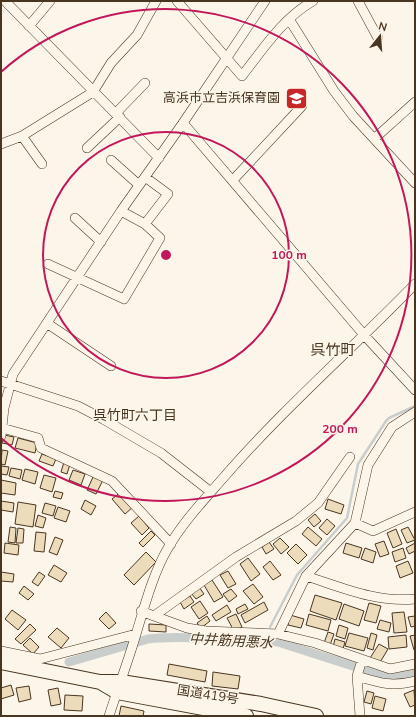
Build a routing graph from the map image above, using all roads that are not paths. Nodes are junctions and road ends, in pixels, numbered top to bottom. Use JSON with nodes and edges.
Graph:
{"nodes":[{"id":1,"x":5,"y":1,"type":"edge"},
{"id":2,"x":50,"y":1,"type":"edge"},
{"id":3,"x":156,"y":1,"type":"edge"},
{"id":4,"x":177,"y":1,"type":"edge"},
{"id":5,"x":265,"y":1,"type":"edge"},
{"id":6,"x":313,"y":1,"type":"edge"},
{"id":7,"x":358,"y":1,"type":"edge"},
{"id":8,"x":289,"y":20,"type":"junction"},
{"id":9,"x":29,"y":26,"type":"junction"},
{"id":10,"x":378,"y":38,"type":"dead end"},
{"id":11,"x":226,"y":58,"type":"junction"},
{"id":12,"x":145,"y":83,"type":"dead end"},
{"id":13,"x":93,"y":92,"type":"junction"},
{"id":14,"x":415,"y":102,"type":"edge"},
{"id":15,"x":302,"y":106,"type":"dead end"},
{"id":16,"x":118,"y":115,"type":"junction"},
{"id":17,"x":184,"y":123,"type":"junction"},
{"id":18,"x":22,"y":136,"type":"junction"},
{"id":19,"x":374,"y":139,"type":"junction"},
{"id":20,"x":1,"y":144,"type":"edge"},
{"id":21,"x":87,"y":148,"type":"dead end"},
{"id":22,"x":159,"y":158,"type":"junction"},
{"id":23,"x":111,"y":160,"type":"dead end"},
{"id":24,"x":42,"y":164,"type":"dead end"},
{"id":25,"x":145,"y":177,"type":"junction"},
{"id":26,"x":233,"y":180,"type":"junction"},
{"id":27,"x":415,"y":184,"type":"edge"},
{"id":28,"x":139,"y":185,"type":"junction"},
{"id":29,"x":121,"y":211,"type":"junction"},
{"id":30,"x":76,"y":218,"type":"dead end"},
{"id":31,"x":145,"y":224,"type":"junction"},
{"id":32,"x":101,"y":242,"type":"junction"},
{"id":33,"x":48,"y":264,"type":"dead end"},
{"id":34,"x":79,"y":276,"type":"junction"},
{"id":35,"x":415,"y":284,"type":"edge"},
{"id":36,"x":48,"y":324,"type":"junction"},
{"id":37,"x":365,"y":336,"type":"junction"},
{"id":38,"x":111,"y":366,"type":"dead end"},
{"id":39,"x":1,"y":381,"type":"edge"},
{"id":40,"x":11,"y":384,"type":"junction"},
{"id":41,"x":415,"y":390,"type":"edge"},
{"id":42,"x":415,"y":412,"type":"edge"},
{"id":43,"x":1,"y":432,"type":"edge"},
{"id":44,"x":350,"y":457,"type":"dead end"},
{"id":45,"x":211,"y":492,"type":"junction"},
{"id":46,"x":415,"y":512,"type":"edge"},
{"id":47,"x":355,"y":522,"type":"junction"},
{"id":48,"x":171,"y":544,"type":"junction"},
{"id":49,"x":306,"y":576,"type":"junction"},
{"id":50,"x":415,"y":599,"type":"edge"},
{"id":51,"x":141,"y":611,"type":"junction"},
{"id":52,"x":154,"y":616,"type":"junction"},
{"id":53,"x":278,"y":634,"type":"junction"},
{"id":54,"x":135,"y":637,"type":"junction"},
{"id":55,"x":1,"y":651,"type":"edge"},
{"id":56,"x":362,"y":660,"type":"junction"},
{"id":57,"x":1,"y":662,"type":"edge"},
{"id":58,"x":415,"y":664,"type":"edge"},
{"id":59,"x":357,"y":676,"type":"junction"},
{"id":60,"x":415,"y":681,"type":"edge"},
{"id":61,"x":119,"y":687,"type":"junction"},
{"id":62,"x":109,"y":716,"type":"edge"},
{"id":63,"x":246,"y":716,"type":"edge"},
{"id":64,"x":316,"y":716,"type":"edge"},
{"id":65,"x":360,"y":716,"type":"edge"}],
"edges":[{"from":1,"to":9,"type":"street"},
{"from":2,"to":9,"type":"street"},
{"from":3,"to":13,"type":"street"},
{"from":4,"to":11,"type":"street"},
{"from":5,"to":11,"type":"street"},
{"from":6,"to":8,"type":"street"},
{"from":7,"to":10,"type":"street"},
{"from":8,"to":11,"type":"street"},
{"from":8,"to":19,"type":"street"},
{"from":9,"to":13,"type":"street"},
{"from":11,"to":17,"type":"street"},
{"from":12,"to":16,"type":"street"},
{"from":13,"to":16,"type":"street"},
{"from":13,"to":18,"type":"street"},
{"from":14,"to":19,"type":"street"},
{"from":15,"to":26,"type":"street"},
{"from":16,"to":21,"type":"street"},
{"from":16,"to":22,"type":"street"},
{"from":17,"to":22,"type":"street"},
{"from":17,"to":26,"type":"street"},
{"from":18,"to":20,"type":"street"},
{"from":18,"to":24,"type":"street"},
{"from":19,"to":27,"type":"street"},
{"from":22,"to":25,"type":"street"},
{"from":23,"to":28,"type":"street"},
{"from":25,"to":28,"type":"street"},
{"from":25,"to":31,"type":"street"},
{"from":26,"to":37,"type":"street"},
{"from":28,"to":29,"type":"street"},
{"from":29,"to":31,"type":"street"},
{"from":29,"to":32,"type":"street"},
{"from":30,"to":32,"type":"street"},
{"from":31,"to":34,"type":"street"},
{"from":32,"to":34,"type":"street"},
{"from":33,"to":34,"type":"street"},
{"from":34,"to":36,"type":"street"},
{"from":35,"to":37,"type":"street"},
{"from":36,"to":38,"type":"street"},
{"from":36,"to":40,"type":"street"},
{"from":37,"to":41,"type":"street"},
{"from":37,"to":45,"type":"street"},
{"from":39,"to":40,"type":"street"},
{"from":40,"to":43,"type":"street"},
{"from":40,"to":45,"type":"street"},
{"from":42,"to":47,"type":"street"},
{"from":43,"to":48,"type":"street"},
{"from":44,"to":52,"type":"street"},
{"from":45,"to":48,"type":"street"},
{"from":46,"to":47,"type":"street"},
{"from":47,"to":49,"type":"street"},
{"from":48,"to":51,"type":"street"},
{"from":49,"to":50,"type":"street"},
{"from":49,"to":53,"type":"street"},
{"from":51,"to":52,"type":"street"},
{"from":51,"to":54,"type":"street"},
{"from":52,"to":53,"type":"street"},
{"from":53,"to":56,"type":"street"},
{"from":54,"to":55,"type":"street"},
{"from":54,"to":61,"type":"street"},
{"from":56,"to":58,"type":"street"},
{"from":56,"to":59,"type":"street"},
{"from":57,"to":61,"type":"highway","name":"国道419号"},
{"from":59,"to":60,"type":"street"},
{"from":59,"to":65,"type":"street"},
{"from":61,"to":62,"type":"street"},
{"from":61,"to":63,"type":"highway","name":"国道419号"},
{"from":61,"to":64,"type":"highway","name":"国道419号"}]}
